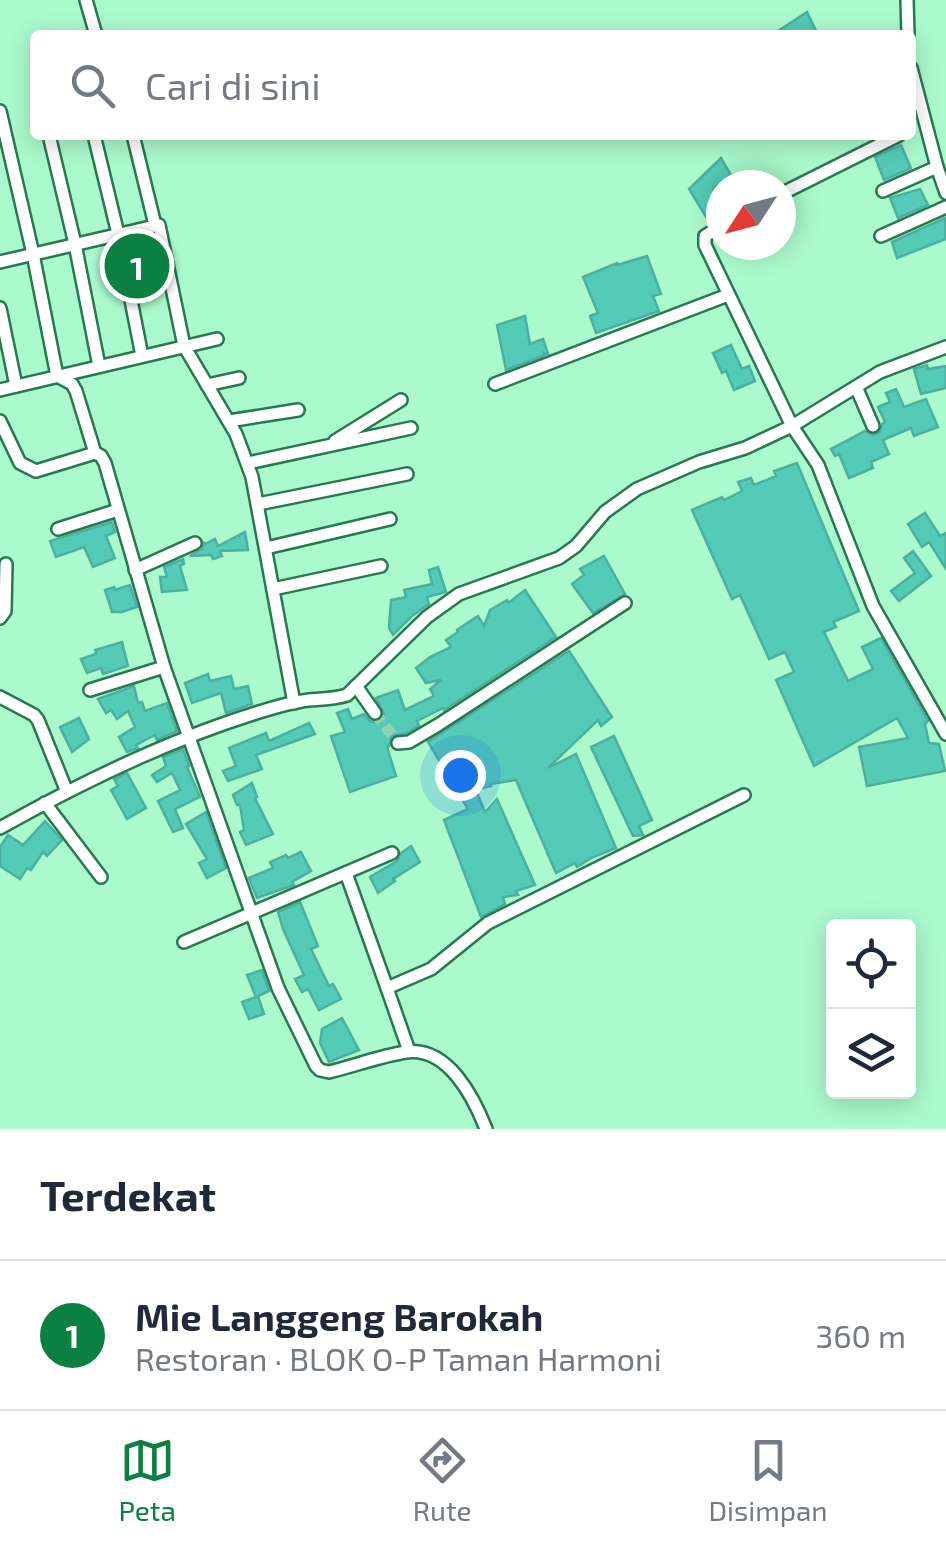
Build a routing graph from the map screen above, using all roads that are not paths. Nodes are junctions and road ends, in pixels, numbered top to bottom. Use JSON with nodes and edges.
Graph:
{"nodes":[{"id":1,"x":86,"y":0,"type":"edge"},
{"id":2,"x":907,"y":0,"type":"edge"},
{"id":3,"x":95,"y":30,"type":"edge"},
{"id":4,"x":908,"y":30,"type":"edge"},
{"id":5,"x":916,"y":94,"type":"edge"},
{"id":6,"x":0,"y":111,"type":"edge"},
{"id":7,"x":924,"y":123,"type":"junction"},
{"id":8,"x":916,"y":127,"type":"edge"},
{"id":9,"x":50,"y":140,"type":"edge"},
{"id":10,"x":95,"y":140,"type":"edge"},
{"id":11,"x":134,"y":140,"type":"edge"},
{"id":12,"x":889,"y":140,"type":"edge"},
{"id":13,"x":937,"y":167,"type":"junction"},
{"id":14,"x":796,"y":186,"type":"edge"},
{"id":15,"x":882,"y":191,"type":"dead end"},
{"id":16,"x":946,"y":193,"type":"edge"},
{"id":17,"x":946,"y":207,"type":"edge"},
{"id":18,"x":155,"y":225,"type":"junction"},
{"id":19,"x":118,"y":234,"type":"junction"},
{"id":20,"x":881,"y":236,"type":"dead end"},
{"id":21,"x":75,"y":244,"type":"junction"},
{"id":22,"x":33,"y":254,"type":"junction"},
{"id":23,"x":713,"y":260,"type":"edge"},
{"id":24,"x":0,"y":262,"type":"edge"},
{"id":25,"x":728,"y":295,"type":"junction"},
{"id":26,"x":0,"y":308,"type":"edge"},
{"id":27,"x":217,"y":339,"type":"dead end"},
{"id":28,"x":184,"y":346,"type":"junction"},
{"id":29,"x":946,"y":347,"type":"edge"},
{"id":30,"x":142,"y":356,"type":"junction"},
{"id":31,"x":99,"y":366,"type":"junction"},
{"id":32,"x":57,"y":376,"type":"junction"},
{"id":33,"x":240,"y":378,"type":"dead end"},
{"id":34,"x":495,"y":384,"type":"dead end"},
{"id":35,"x":207,"y":385,"type":"junction"},
{"id":36,"x":16,"y":386,"type":"junction"},
{"id":37,"x":857,"y":388,"type":"junction"},
{"id":38,"x":0,"y":390,"type":"edge"},
{"id":39,"x":401,"y":400,"type":"dead end"},
{"id":40,"x":298,"y":410,"type":"dead end"},
{"id":41,"x":0,"y":421,"type":"edge"},
{"id":42,"x":229,"y":421,"type":"junction"},
{"id":43,"x":792,"y":426,"type":"junction"},
{"id":44,"x":873,"y":426,"type":"dead end"},
{"id":45,"x":411,"y":428,"type":"dead end"},
{"id":46,"x":328,"y":446,"type":"junction"},
{"id":47,"x":95,"y":453,"type":"junction"},
{"id":48,"x":248,"y":463,"type":"junction"},
{"id":49,"x":407,"y":474,"type":"dead end"},
{"id":50,"x":258,"y":504,"type":"junction"},
{"id":51,"x":118,"y":510,"type":"junction"},
{"id":52,"x":390,"y":520,"type":"dead end"},
{"id":53,"x":58,"y":529,"type":"dead end"},
{"id":54,"x":195,"y":543,"type":"dead end"},
{"id":55,"x":266,"y":548,"type":"junction"},
{"id":56,"x":6,"y":564,"type":"dead end"},
{"id":57,"x":381,"y":566,"type":"dead end"},
{"id":58,"x":134,"y":570,"type":"junction"},
{"id":59,"x":274,"y":589,"type":"junction"},
{"id":60,"x":625,"y":603,"type":"dead end"},
{"id":61,"x":0,"y":618,"type":"edge"},
{"id":62,"x":164,"y":667,"type":"junction"},
{"id":63,"x":356,"y":686,"type":"junction"},
{"id":64,"x":90,"y":690,"type":"dead end"},
{"id":65,"x":0,"y":698,"type":"edge"},
{"id":66,"x":294,"y":703,"type":"junction"},
{"id":67,"x":375,"y":713,"type":"tunnel mouth"},
{"id":68,"x":946,"y":734,"type":"edge"},
{"id":69,"x":190,"y":736,"type":"junction"},
{"id":70,"x":398,"y":743,"type":"dead end"},
{"id":71,"x":66,"y":792,"type":"junction"},
{"id":72,"x":744,"y":795,"type":"dead end"},
{"id":73,"x":46,"y":802,"type":"junction"},
{"id":74,"x":0,"y":828,"type":"edge"},
{"id":75,"x":392,"y":853,"type":"dead end"},
{"id":76,"x":346,"y":873,"type":"junction"},
{"id":77,"x":100,"y":877,"type":"dead end"},
{"id":78,"x":250,"y":912,"type":"junction"},
{"id":79,"x":184,"y":942,"type":"dead end"},
{"id":80,"x":387,"y":988,"type":"junction"},
{"id":81,"x":410,"y":1052,"type":"junction"},
{"id":82,"x":486,"y":1129,"type":"edge"}],
"edges":[{"from":1,"to":3,"type":"street"},
{"from":2,"to":4,"type":"street"},
{"from":5,"to":7,"type":"street"},
{"from":6,"to":22,"type":"street"},
{"from":7,"to":8,"type":"street"},
{"from":7,"to":13,"type":"street"},
{"from":9,"to":21,"type":"street"},
{"from":10,"to":19,"type":"street"},
{"from":11,"to":18,"type":"street"},
{"from":12,"to":14,"type":"street"},
{"from":13,"to":15,"type":"street"},
{"from":13,"to":16,"type":"street"},
{"from":17,"to":20,"type":"street"},
{"from":18,"to":19,"type":"street"},
{"from":18,"to":28,"type":"street"},
{"from":19,"to":21,"type":"street"},
{"from":19,"to":30,"type":"street"},
{"from":21,"to":22,"type":"street"},
{"from":21,"to":31,"type":"street"},
{"from":22,"to":24,"type":"street"},
{"from":22,"to":32,"type":"street"},
{"from":23,"to":25,"type":"street"},
{"from":25,"to":34,"type":"street"},
{"from":25,"to":43,"type":"street"},
{"from":26,"to":36,"type":"street"},
{"from":27,"to":28,"type":"street"},
{"from":28,"to":30,"type":"street"},
{"from":28,"to":35,"type":"street"},
{"from":29,"to":37,"type":"street"},
{"from":30,"to":31,"type":"street"},
{"from":31,"to":32,"type":"street"},
{"from":32,"to":36,"type":"street"},
{"from":32,"to":47,"type":"street"},
{"from":33,"to":35,"type":"street"},
{"from":35,"to":42,"type":"street"},
{"from":36,"to":38,"type":"street"},
{"from":37,"to":43,"type":"street"},
{"from":37,"to":44,"type":"street"},
{"from":39,"to":46,"type":"street"},
{"from":40,"to":42,"type":"street"},
{"from":41,"to":47,"type":"street"},
{"from":42,"to":48,"type":"street"},
{"from":43,"to":63,"type":"street"},
{"from":43,"to":68,"type":"street"},
{"from":45,"to":46,"type":"street"},
{"from":46,"to":48,"type":"street"},
{"from":47,"to":51,"type":"street"},
{"from":48,"to":50,"type":"street"},
{"from":49,"to":50,"type":"street"},
{"from":50,"to":55,"type":"street"},
{"from":51,"to":53,"type":"street"},
{"from":51,"to":58,"type":"street"},
{"from":52,"to":55,"type":"street"},
{"from":54,"to":58,"type":"street"},
{"from":55,"to":59,"type":"street"},
{"from":56,"to":61,"type":"street"},
{"from":57,"to":59,"type":"street"},
{"from":58,"to":62,"type":"street"},
{"from":59,"to":66,"type":"street"},
{"from":60,"to":70,"type":"street"},
{"from":62,"to":64,"type":"street"},
{"from":62,"to":69,"type":"street"},
{"from":63,"to":66,"type":"street"},
{"from":63,"to":67,"type":"street"},
{"from":65,"to":71,"type":"street"},
{"from":66,"to":69,"type":"street"},
{"from":69,"to":71,"type":"street"},
{"from":69,"to":78,"type":"street"},
{"from":71,"to":73,"type":"street"},
{"from":72,"to":80,"type":"street"},
{"from":73,"to":74,"type":"street"},
{"from":73,"to":77,"type":"street"},
{"from":75,"to":76,"type":"street"},
{"from":76,"to":78,"type":"street"},
{"from":76,"to":80,"type":"street"},
{"from":78,"to":79,"type":"street"},
{"from":78,"to":81,"type":"street"},
{"from":80,"to":81,"type":"street"},
{"from":81,"to":82,"type":"street"}]}
